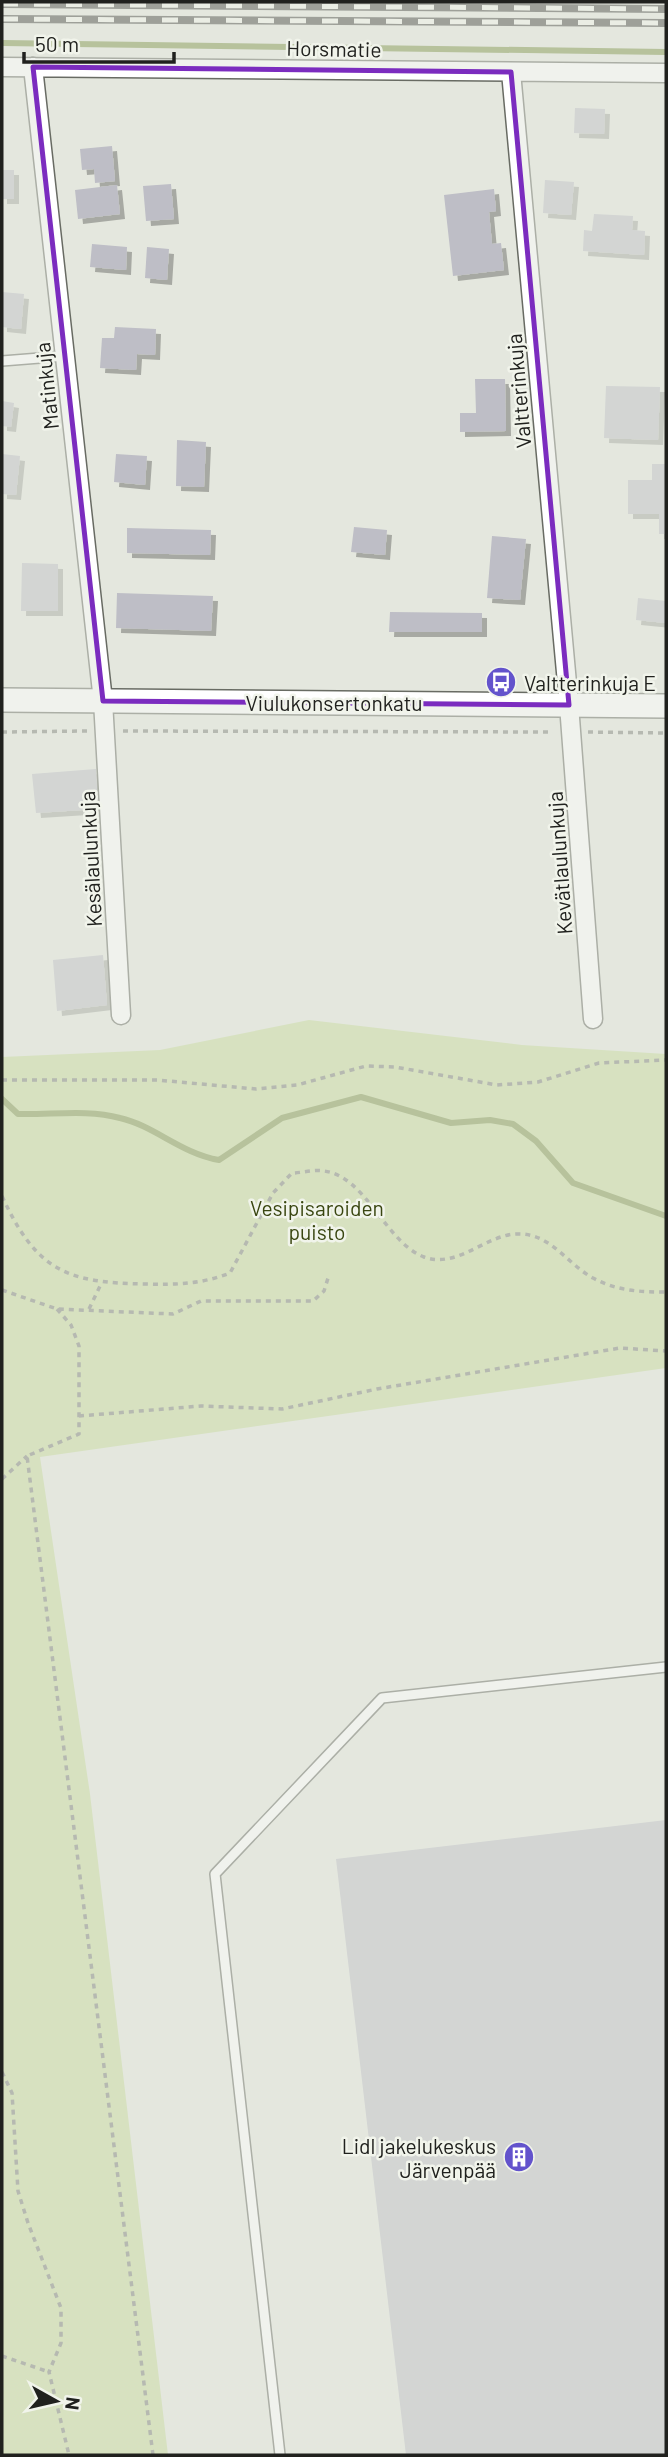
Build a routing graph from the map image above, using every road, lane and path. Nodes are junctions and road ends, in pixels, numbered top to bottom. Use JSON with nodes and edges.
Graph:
{"nodes":[{"id":1,"x":2,"y":66,"type":"edge"},
{"id":2,"x":33,"y":67,"type":"junction"},
{"id":3,"x":511,"y":72,"type":"junction"},
{"id":4,"x":666,"y":73,"type":"edge"},
{"id":5,"x":65,"y":356,"type":"junction"},
{"id":6,"x":2,"y":361,"type":"edge"},
{"id":7,"x":2,"y":700,"type":"edge"},
{"id":8,"x":103,"y":701,"type":"junction"},
{"id":9,"x":569,"y":705,"type":"junction"},
{"id":10,"x":666,"y":706,"type":"edge"},
{"id":11,"x":105,"y":731,"type":"junction"},
{"id":12,"x":2,"y":732,"type":"edge"},
{"id":13,"x":572,"y":732,"type":"junction"},
{"id":14,"x":666,"y":733,"type":"edge"},
{"id":15,"x":121,"y":1015,"type":"dead end"},
{"id":16,"x":593,"y":1019,"type":"dead end"},
{"id":17,"x":666,"y":1060,"type":"edge"},
{"id":18,"x":2,"y":1080,"type":"edge"},
{"id":19,"x":2,"y":1196,"type":"edge"},
{"id":20,"x":329,"y":1275,"type":"dead end"},
{"id":21,"x":101,"y":1284,"type":"junction"},
{"id":22,"x":2,"y":1290,"type":"edge"},
{"id":23,"x":666,"y":1292,"type":"edge"},
{"id":24,"x":57,"y":1309,"type":"junction"},
{"id":25,"x":89,"y":1310,"type":"junction"},
{"id":26,"x":666,"y":1351,"type":"edge"},
{"id":27,"x":79,"y":1416,"type":"junction"},
{"id":28,"x":27,"y":1456,"type":"junction"},
{"id":29,"x":2,"y":1479,"type":"edge"},
{"id":30,"x":666,"y":1667,"type":"edge"},
{"id":31,"x":2,"y":2072,"type":"edge"},
{"id":32,"x":2,"y":2356,"type":"edge"},
{"id":33,"x":49,"y":2372,"type":"junction"},
{"id":34,"x":69,"y":2455,"type":"edge"},
{"id":35,"x":153,"y":2455,"type":"edge"},
{"id":36,"x":280,"y":2455,"type":"edge"}],
"edges":[{"from":1,"to":2,"type":"street","name":"Horsmatie"},
{"from":2,"to":3,"type":"street","name":"Horsmatie"},
{"from":2,"to":5,"type":"street","name":"Matinkuja"},
{"from":3,"to":4,"type":"street","name":"Horsmatie"},
{"from":3,"to":9,"type":"street","name":"Valtterinkuja"},
{"from":5,"to":6,"type":"lane"},
{"from":5,"to":8,"type":"street","name":"Matinkuja"},
{"from":7,"to":8,"type":"street","name":"Viulukonsertonkatu"},
{"from":8,"to":9,"type":"street","name":"Viulukonsertonkatu"},
{"from":8,"to":11,"type":"street","name":"Kesälaulunkuja"},
{"from":9,"to":10,"type":"street","name":"Viulukonsertonkatu"},
{"from":9,"to":13,"type":"street","name":"Kevätlaulunkuja"},
{"from":11,"to":12,"type":"path"},
{"from":11,"to":13,"type":"path"},
{"from":11,"to":15,"type":"street","name":"Kesälaulunkuja"},
{"from":13,"to":14,"type":"path"},
{"from":13,"to":16,"type":"street","name":"Kevätlaulunkuja"},
{"from":17,"to":18,"type":"path"},
{"from":19,"to":21,"type":"path"},
{"from":20,"to":25,"type":"path"},
{"from":21,"to":23,"type":"path"},
{"from":21,"to":25,"type":"path"},
{"from":22,"to":24,"type":"path"},
{"from":24,"to":25,"type":"path"},
{"from":24,"to":27,"type":"path"},
{"from":26,"to":27,"type":"path"},
{"from":27,"to":28,"type":"path"},
{"from":28,"to":29,"type":"path"},
{"from":28,"to":35,"type":"path"},
{"from":30,"to":36,"type":"lane"},
{"from":31,"to":33,"type":"path"},
{"from":32,"to":33,"type":"path"},
{"from":33,"to":34,"type":"path"}]}
